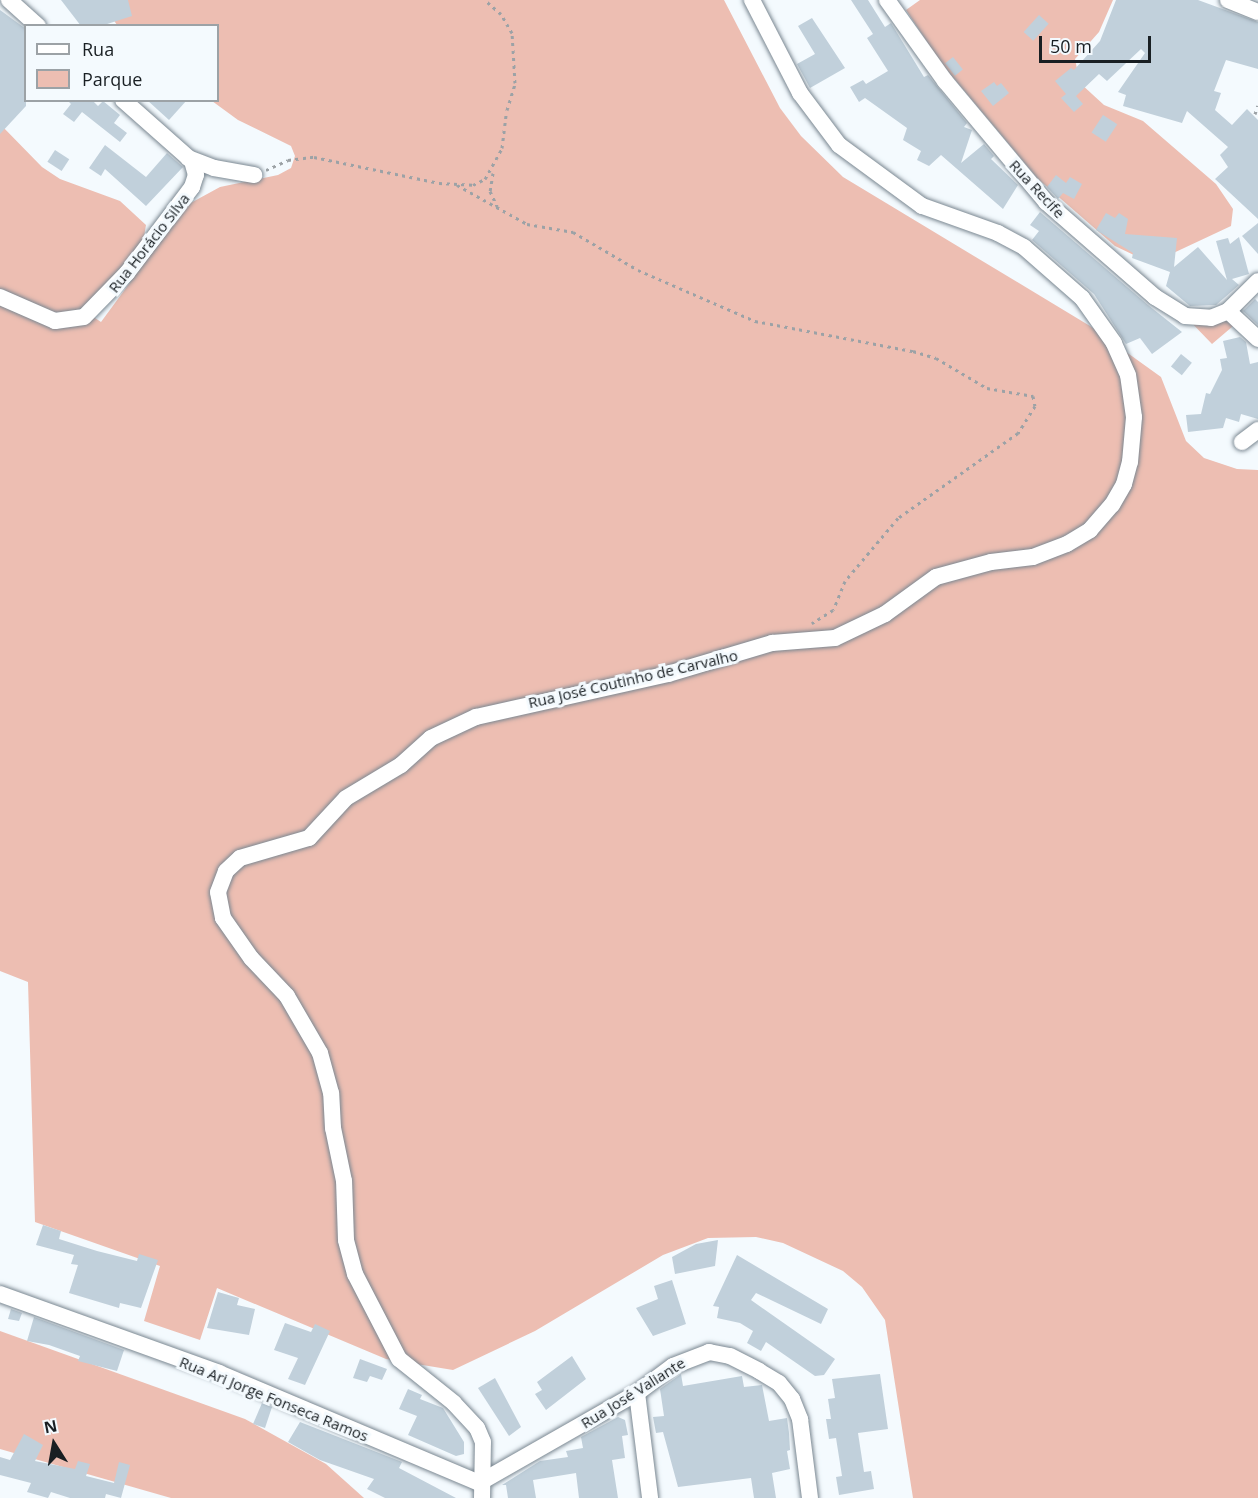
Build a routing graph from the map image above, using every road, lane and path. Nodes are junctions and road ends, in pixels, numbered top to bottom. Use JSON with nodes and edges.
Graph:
{"nodes":[{"id":1,"x":9,"y":0,"type":"edge"},
{"id":2,"x":485,"y":0,"type":"edge"},
{"id":3,"x":752,"y":0,"type":"edge"},
{"id":4,"x":887,"y":0,"type":"edge"},
{"id":5,"x":1228,"y":0,"type":"edge"},
{"id":6,"x":1258,"y":12,"type":"edge"},
{"id":7,"x":36,"y":24,"type":"edge"},
{"id":8,"x":125,"y":102,"type":"edge"},
{"id":9,"x":1258,"y":105,"type":"edge"},
{"id":10,"x":1255,"y":114,"type":"dead end"},
{"id":11,"x":188,"y":158,"type":"junction"},
{"id":12,"x":494,"y":168,"type":"junction"},
{"id":13,"x":247,"y":174,"type":"junction"},
{"id":14,"x":194,"y":183,"type":"junction"},
{"id":15,"x":457,"y":185,"type":"junction"},
{"id":16,"x":498,"y":208,"type":"junction"},
{"id":17,"x":1258,"y":281,"type":"edge"},
{"id":18,"x":0,"y":297,"type":"edge"},
{"id":19,"x":1228,"y":311,"type":"junction"},
{"id":20,"x":1258,"y":339,"type":"edge"},
{"id":21,"x":1258,"y":430,"type":"edge"},
{"id":22,"x":1242,"y":442,"type":"dead end"},
{"id":23,"x":808,"y":625,"type":"dead end"},
{"id":24,"x":0,"y":1294,"type":"edge"},
{"id":25,"x":637,"y":1393,"type":"junction"},
{"id":26,"x":481,"y":1491,"type":"edge"},
{"id":27,"x":650,"y":1498,"type":"edge"},
{"id":28,"x":810,"y":1498,"type":"edge"}],
"edges":[{"from":1,"to":7,"type":"street"},
{"from":2,"to":12,"type":"path"},
{"from":3,"to":26,"type":"street","name":"Rua José Coutinho de Carvalho"},
{"from":4,"to":19,"type":"street","name":"Rua Recife"},
{"from":5,"to":6,"type":"street"},
{"from":8,"to":11,"type":"street"},
{"from":9,"to":10,"type":"path"},
{"from":11,"to":13,"type":"street"},
{"from":11,"to":14,"type":"street","name":"Rua Horácio Silva"},
{"from":12,"to":15,"type":"path"},
{"from":12,"to":16,"type":"path"},
{"from":13,"to":14,"type":"street"},
{"from":13,"to":15,"type":"path"},
{"from":14,"to":18,"type":"street","name":"Rua Horácio Silva"},
{"from":15,"to":16,"type":"path"},
{"from":16,"to":23,"type":"path"},
{"from":17,"to":19,"type":"street"},
{"from":19,"to":20,"type":"street"},
{"from":21,"to":22,"type":"street"},
{"from":24,"to":26,"type":"street","name":"Rua Ari Jorge Fonseca Ramos"},
{"from":25,"to":26,"type":"street","name":"Rua José Valiante"},
{"from":25,"to":27,"type":"street"},
{"from":25,"to":28,"type":"street","name":"Rua José Valiante"}]}
